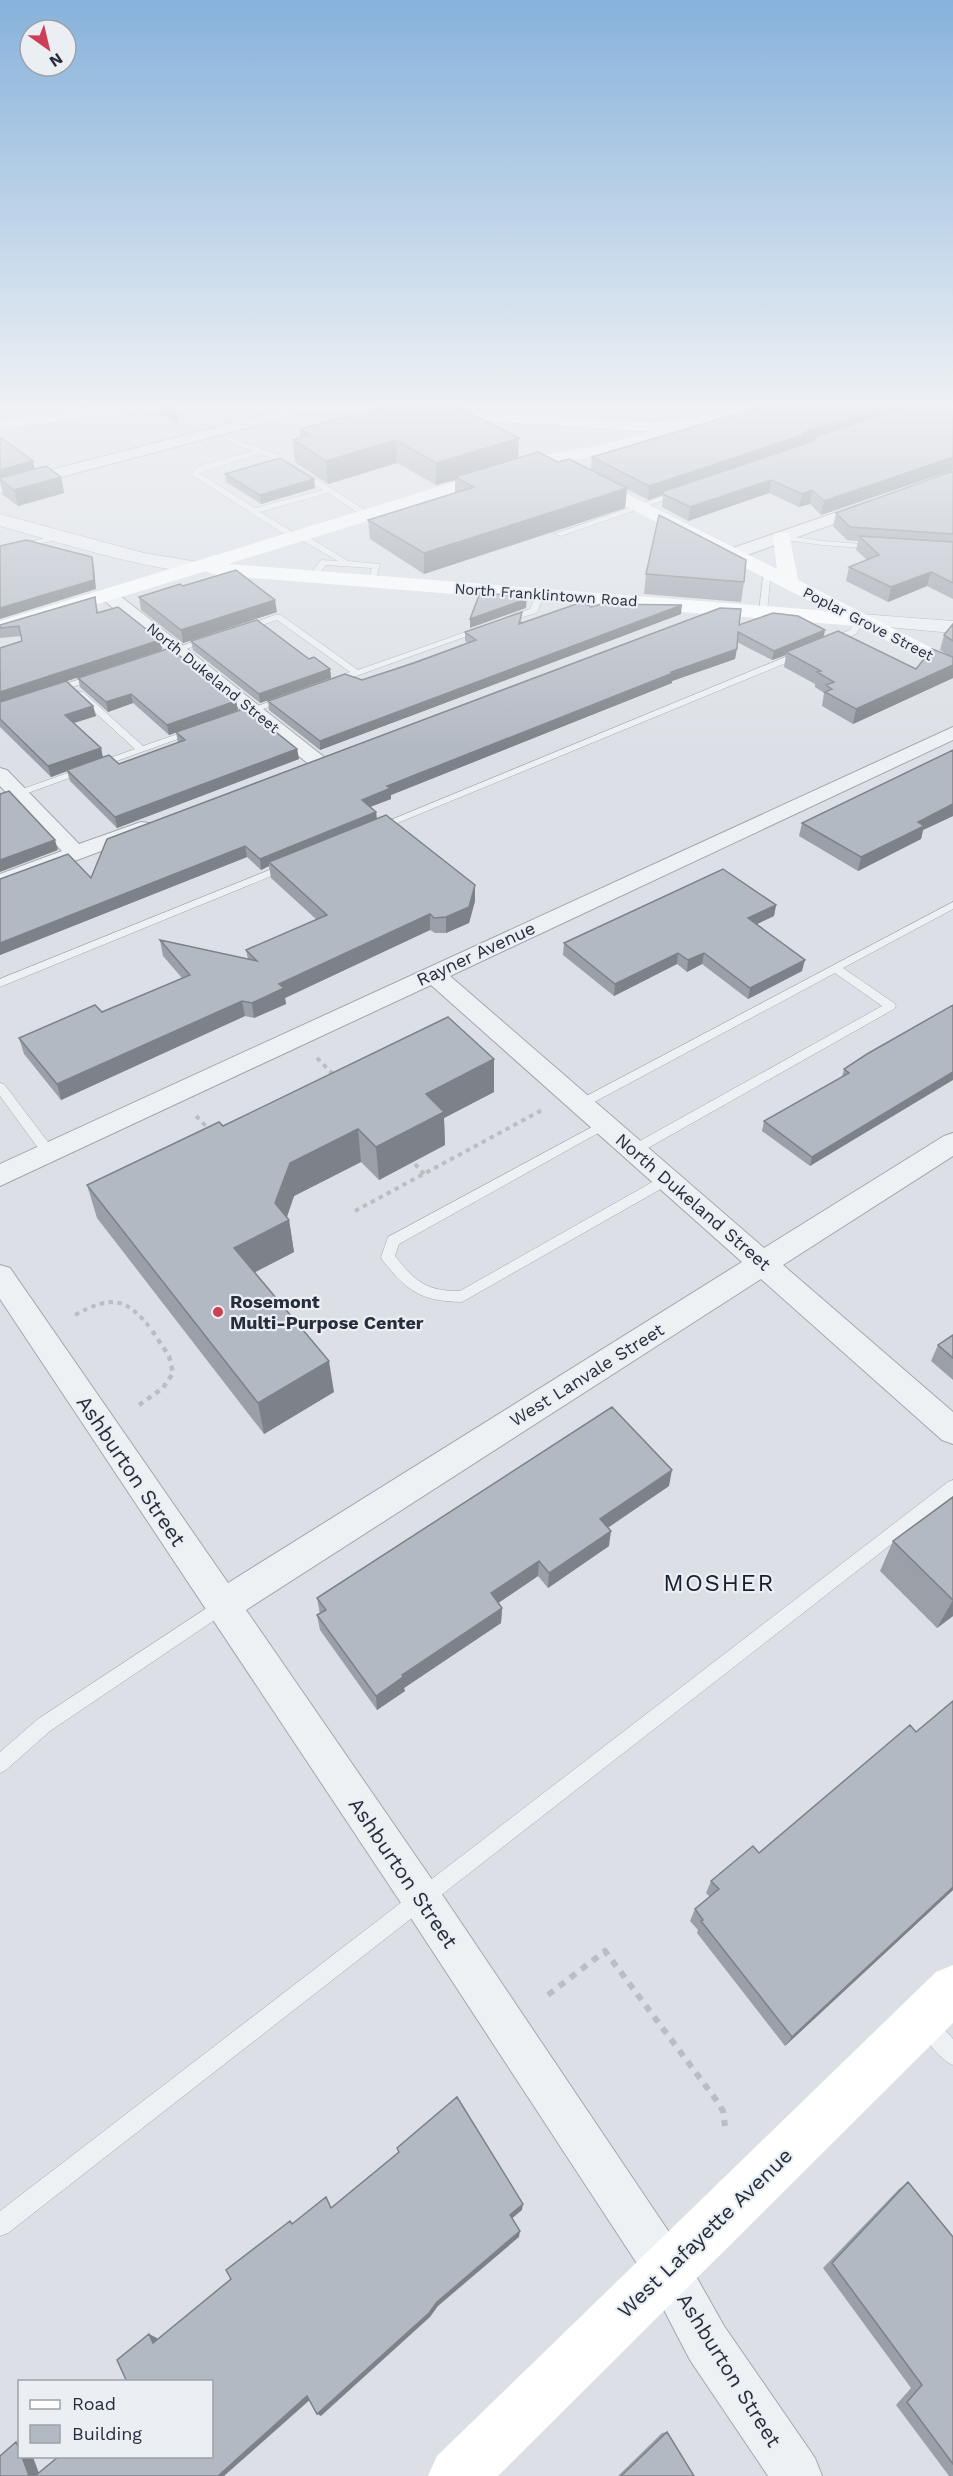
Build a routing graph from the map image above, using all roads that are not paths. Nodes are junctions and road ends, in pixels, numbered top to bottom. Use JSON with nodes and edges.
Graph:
{"nodes":[{"id":1,"x":0,"y":520,"type":"edge"},
{"id":2,"x":267,"y":520,"type":"edge"},
{"id":3,"x":353,"y":520,"type":"edge"},
{"id":4,"x":601,"y":520,"type":"edge"},
{"id":5,"x":667,"y":520,"type":"edge"},
{"id":6,"x":831,"y":520,"type":"edge"},
{"id":7,"x":558,"y":534,"type":"dead end"},
{"id":8,"x":60,"y":536,"type":"junction"},
{"id":9,"x":298,"y":537,"type":"junction"},
{"id":10,"x":782,"y":537,"type":"junction"},
{"id":11,"x":882,"y":548,"type":"edge"},
{"id":12,"x":0,"y":552,"type":"edge"},
{"id":13,"x":733,"y":554,"type":"junction"},
{"id":14,"x":348,"y":564,"type":"junction"},
{"id":15,"x":198,"y":567,"type":"junction"},
{"id":16,"x":767,"y":571,"type":"junction"},
{"id":17,"x":313,"y":576,"type":"junction"},
{"id":18,"x":372,"y":581,"type":"junction"},
{"id":19,"x":789,"y":583,"type":"junction"},
{"id":20,"x":108,"y":595,"type":"junction"},
{"id":21,"x":540,"y":595,"type":"junction"},
{"id":22,"x":718,"y":609,"type":"junction"},
{"id":23,"x":763,"y":612,"type":"junction"},
{"id":24,"x":861,"y":620,"type":"junction"},
{"id":25,"x":500,"y":623,"type":"edge"},
{"id":26,"x":675,"y":625,"type":"edge"},
{"id":27,"x":489,"y":627,"type":"edge"},
{"id":28,"x":953,"y":627,"type":"edge"},
{"id":29,"x":0,"y":628,"type":"edge"},
{"id":30,"x":237,"y":630,"type":"edge"},
{"id":31,"x":216,"y":637,"type":"edge"},
{"id":32,"x":821,"y":646,"type":"edge"},
{"id":33,"x":177,"y":650,"type":"junction"},
{"id":34,"x":810,"y":650,"type":"edge"},
{"id":35,"x":158,"y":656,"type":"edge"},
{"id":36,"x":953,"y":667,"type":"edge"},
{"id":37,"x":103,"y":674,"type":"edge"},
{"id":38,"x":357,"y":674,"type":"junction"},
{"id":39,"x":70,"y":685,"type":"junction"},
{"id":40,"x":325,"y":685,"type":"edge"},
{"id":41,"x":40,"y":695,"type":"edge"},
{"id":42,"x":293,"y":696,"type":"edge"},
{"id":43,"x":253,"y":710,"type":"junction"},
{"id":44,"x":234,"y":717,"type":"edge"},
{"id":45,"x":203,"y":728,"type":"edge"},
{"id":46,"x":953,"y":733,"type":"edge"},
{"id":47,"x":142,"y":750,"type":"junction"},
{"id":48,"x":339,"y":753,"type":"edge"},
{"id":49,"x":317,"y":761,"type":"junction"},
{"id":50,"x":295,"y":770,"type":"edge"},
{"id":51,"x":0,"y":774,"type":"edge"},
{"id":52,"x":9,"y":797,"type":"edge"},
{"id":53,"x":164,"y":820,"type":"edge"},
{"id":54,"x":366,"y":833,"type":"edge"},
{"id":55,"x":76,"y":853,"type":"junction"},
{"id":56,"x":299,"y":860,"type":"edge"},
{"id":57,"x":0,"y":882,"type":"edge"},
{"id":58,"x":953,"y":905,"type":"edge"},
{"id":59,"x":835,"y":968,"type":"junction"},
{"id":60,"x":433,"y":974,"type":"junction"},
{"id":61,"x":0,"y":983,"type":"edge"},
{"id":62,"x":0,"y":1087,"type":"edge"},
{"id":63,"x":581,"y":1104,"type":"junction"},
{"id":64,"x":605,"y":1124,"type":"junction"},
{"id":65,"x":953,"y":1143,"type":"edge"},
{"id":66,"x":634,"y":1150,"type":"junction"},
{"id":67,"x":50,"y":1153,"type":"junction"},
{"id":68,"x":0,"y":1176,"type":"edge"},
{"id":69,"x":668,"y":1179,"type":"junction"},
{"id":70,"x":763,"y":1263,"type":"junction"},
{"id":71,"x":0,"y":1276,"type":"edge"},
{"id":72,"x":953,"y":1431,"type":"edge"},
{"id":73,"x":953,"y":1487,"type":"edge"},
{"id":74,"x":222,"y":1606,"type":"junction"},
{"id":75,"x":0,"y":1764,"type":"edge"},
{"id":76,"x":421,"y":1898,"type":"junction"},
{"id":77,"x":943,"y":2021,"type":"edge"},
{"id":78,"x":0,"y":2225,"type":"edge"},
{"id":79,"x":667,"y":2269,"type":"junction"},
{"id":80,"x":457,"y":2476,"type":"edge"},
{"id":81,"x":797,"y":2476,"type":"edge"}],
"edges":[{"from":1,"to":8,"type":"street","name":"North Franklintown Road"},
{"from":2,"to":9,"type":"lane"},
{"from":3,"to":9,"type":"main road"},
{"from":4,"to":7,"type":"lane"},
{"from":5,"to":13,"type":"main road","name":"Poplar Grove Street"},
{"from":6,"to":10,"type":"street"},
{"from":8,"to":12,"type":"lane"},
{"from":8,"to":15,"type":"street","name":"North Franklintown Road"},
{"from":9,"to":14,"type":"lane"},
{"from":9,"to":15,"type":"main road"},
{"from":10,"to":11,"type":"lane"},
{"from":10,"to":13,"type":"street"},
{"from":10,"to":19,"type":"main road"},
{"from":13,"to":16,"type":"main road","name":"Poplar Grove Street"},
{"from":14,"to":17,"type":"lane"},
{"from":14,"to":18,"type":"lane"},
{"from":15,"to":17,"type":"main road","name":"North Franklintown Road"},
{"from":15,"to":20,"type":"main road"},
{"from":16,"to":19,"type":"main road","name":"Poplar Grove Street"},
{"from":16,"to":23,"type":"lane"},
{"from":17,"to":18,"type":"main road","name":"North Franklintown Road"},
{"from":18,"to":21,"type":"main road","name":"North Franklintown Road"},
{"from":19,"to":24,"type":"main road","name":"Poplar Grove Street"},
{"from":20,"to":29,"type":"main road"},
{"from":20,"to":33,"type":"street","name":"North Dukeland Street"},
{"from":21,"to":22,"type":"main road","name":"North Franklintown Road"},
{"from":21,"to":25,"type":"lane"},
{"from":22,"to":23,"type":"main road","name":"North Franklintown Road"},
{"from":22,"to":26,"type":"street"},
{"from":23,"to":24,"type":"main road","name":"North Franklintown Road"},
{"from":24,"to":28,"type":"street","name":"North Franklintown Road"},
{"from":24,"to":32,"type":"lane"},
{"from":24,"to":36,"type":"main road","name":"Poplar Grove Street"},
{"from":27,"to":38,"type":"lane"},
{"from":30,"to":38,"type":"lane"},
{"from":31,"to":33,"type":"lane"},
{"from":33,"to":35,"type":"lane"},
{"from":33,"to":43,"type":"street","name":"North Dukeland Street"},
{"from":34,"to":54,"type":"lane"},
{"from":37,"to":39,"type":"lane"},
{"from":38,"to":40,"type":"lane"},
{"from":39,"to":41,"type":"lane"},
{"from":39,"to":47,"type":"lane"},
{"from":42,"to":43,"type":"lane"},
{"from":43,"to":44,"type":"lane"},
{"from":43,"to":49,"type":"street","name":"North Dukeland Street"},
{"from":45,"to":47,"type":"lane"},
{"from":46,"to":60,"type":"street","name":"Rayner Avenue"},
{"from":47,"to":52,"type":"lane"},
{"from":48,"to":49,"type":"street"},
{"from":49,"to":50,"type":"street"},
{"from":51,"to":52,"type":"street"},
{"from":52,"to":55,"type":"street"},
{"from":53,"to":55,"type":"street"},
{"from":55,"to":57,"type":"street"},
{"from":56,"to":61,"type":"lane"},
{"from":58,"to":59,"type":"lane"},
{"from":59,"to":63,"type":"lane"},
{"from":59,"to":66,"type":"lane"},
{"from":60,"to":63,"type":"street","name":"North Dukeland Street"},
{"from":60,"to":67,"type":"street","name":"Rayner Avenue"},
{"from":62,"to":67,"type":"lane"},
{"from":63,"to":64,"type":"street","name":"North Dukeland Street"},
{"from":64,"to":66,"type":"street","name":"North Dukeland Street"},
{"from":64,"to":69,"type":"lane"},
{"from":65,"to":70,"type":"street","name":"West Lanvale Street"},
{"from":66,"to":69,"type":"street","name":"North Dukeland Street"},
{"from":67,"to":68,"type":"street","name":"Rayner Avenue"},
{"from":69,"to":70,"type":"street","name":"North Dukeland Street"},
{"from":70,"to":72,"type":"street","name":"North Dukeland Street"},
{"from":70,"to":74,"type":"street","name":"West Lanvale Street"},
{"from":71,"to":74,"type":"street","name":"Ashburton Street"},
{"from":73,"to":76,"type":"lane"},
{"from":74,"to":75,"type":"lane"},
{"from":74,"to":76,"type":"street","name":"Ashburton Street"},
{"from":76,"to":78,"type":"lane"},
{"from":76,"to":79,"type":"street","name":"Ashburton Street"},
{"from":77,"to":79,"type":"main road","name":"West Lafayette Avenue"},
{"from":79,"to":80,"type":"main road","name":"West Lafayette Avenue"},
{"from":79,"to":81,"type":"street","name":"Ashburton Street"}]}
